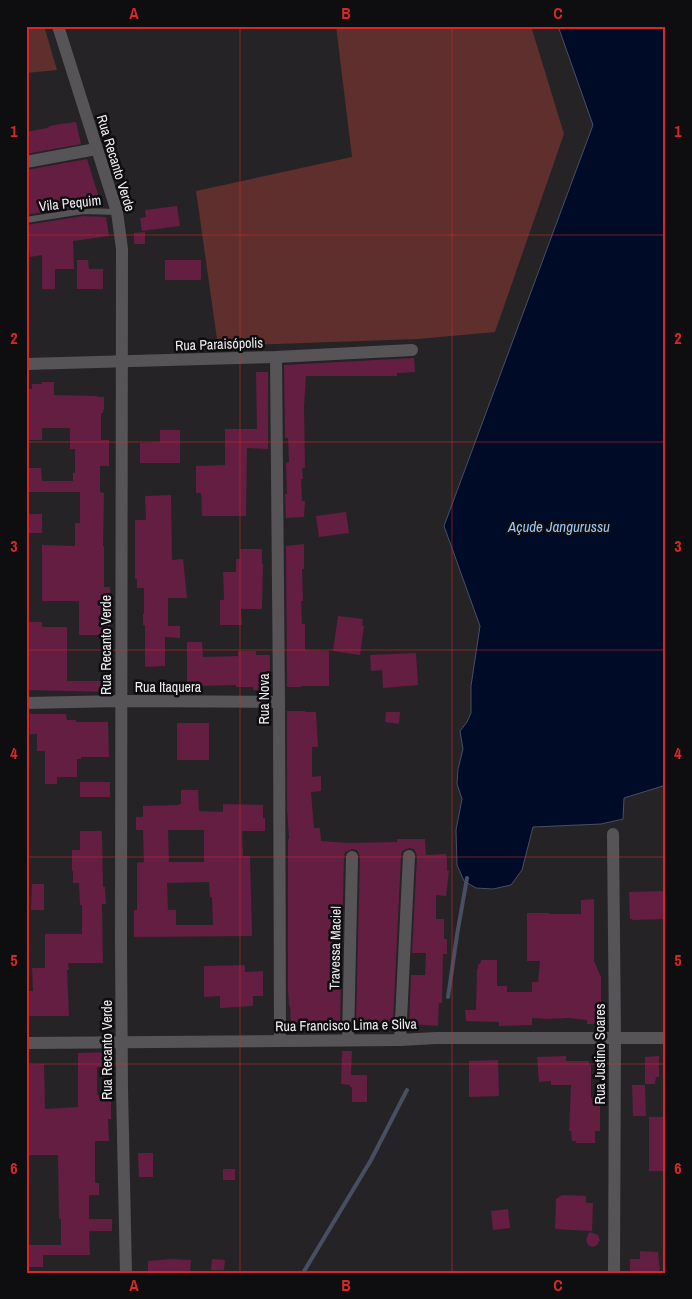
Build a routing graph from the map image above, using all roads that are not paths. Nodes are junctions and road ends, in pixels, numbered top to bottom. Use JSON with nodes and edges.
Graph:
{"nodes":[{"id":1,"x":58,"y":26,"type":"edge"},
{"id":2,"x":96,"y":149,"type":"junction"},
{"id":3,"x":26,"y":162,"type":"edge"},
{"id":4,"x":117,"y":212,"type":"junction"},
{"id":5,"x":26,"y":220,"type":"edge"},
{"id":6,"x":412,"y":350,"type":"dead end"},
{"id":7,"x":276,"y":357,"type":"junction"},
{"id":8,"x":123,"y":361,"type":"junction"},
{"id":9,"x":26,"y":364,"type":"edge"},
{"id":10,"x":121,"y":701,"type":"junction"},
{"id":11,"x":26,"y":702,"type":"edge"},
{"id":12,"x":279,"y":702,"type":"junction"},
{"id":13,"x":613,"y":834,"type":"dead end"},
{"id":14,"x":409,"y":856,"type":"dead end"},
{"id":15,"x":352,"y":858,"type":"dead end"},
{"id":16,"x":615,"y":1038,"type":"junction"},
{"id":17,"x":666,"y":1038,"type":"edge"},
{"id":18,"x":348,"y":1040,"type":"junction"},
{"id":19,"x":400,"y":1040,"type":"junction"},
{"id":20,"x":280,"y":1041,"type":"junction"},
{"id":21,"x":26,"y":1043,"type":"edge"},
{"id":22,"x":122,"y":1043,"type":"junction"},
{"id":23,"x":126,"y":1273,"type":"edge"},
{"id":24,"x":614,"y":1273,"type":"edge"}],
"edges":[{"from":1,"to":2,"type":"street","name":"Rua Recanto Verde"},
{"from":2,"to":3,"type":"street"},
{"from":2,"to":4,"type":"street","name":"Rua Recanto Verde"},
{"from":4,"to":5,"type":"lane","name":"Vila Pequim"},
{"from":4,"to":8,"type":"street","name":"Rua Recanto Verde"},
{"from":6,"to":7,"type":"street","name":"Rua Paraisópolis"},
{"from":7,"to":8,"type":"street","name":"Rua Paraisópolis"},
{"from":7,"to":12,"type":"street","name":"Rua Nova"},
{"from":8,"to":9,"type":"street","name":"Rua Paraisópolis"},
{"from":8,"to":10,"type":"street","name":"Rua Recanto Verde"},
{"from":10,"to":11,"type":"street","name":"Rua Itaquera"},
{"from":10,"to":12,"type":"street","name":"Rua Itaquera"},
{"from":10,"to":22,"type":"street","name":"Rua Recanto Verde"},
{"from":12,"to":20,"type":"street","name":"Rua Nova"},
{"from":13,"to":16,"type":"street","name":"Rua Justino Soares"},
{"from":14,"to":19,"type":"street"},
{"from":15,"to":18,"type":"street","name":"Travessa Maciel"},
{"from":16,"to":17,"type":"street","name":"Rua Francisco Lima e Silva"},
{"from":16,"to":19,"type":"street","name":"Rua Francisco Lima e Silva"},
{"from":16,"to":24,"type":"street","name":"Rua Justino Soares"},
{"from":18,"to":19,"type":"street","name":"Rua Francisco Lima e Silva"},
{"from":18,"to":20,"type":"street","name":"Rua Francisco Lima e Silva"},
{"from":20,"to":22,"type":"street","name":"Rua Francisco Lima e Silva"},
{"from":21,"to":22,"type":"street","name":"Rua Francisco Lima e Silva"},
{"from":22,"to":23,"type":"street","name":"Rua Recanto Verde"}]}
